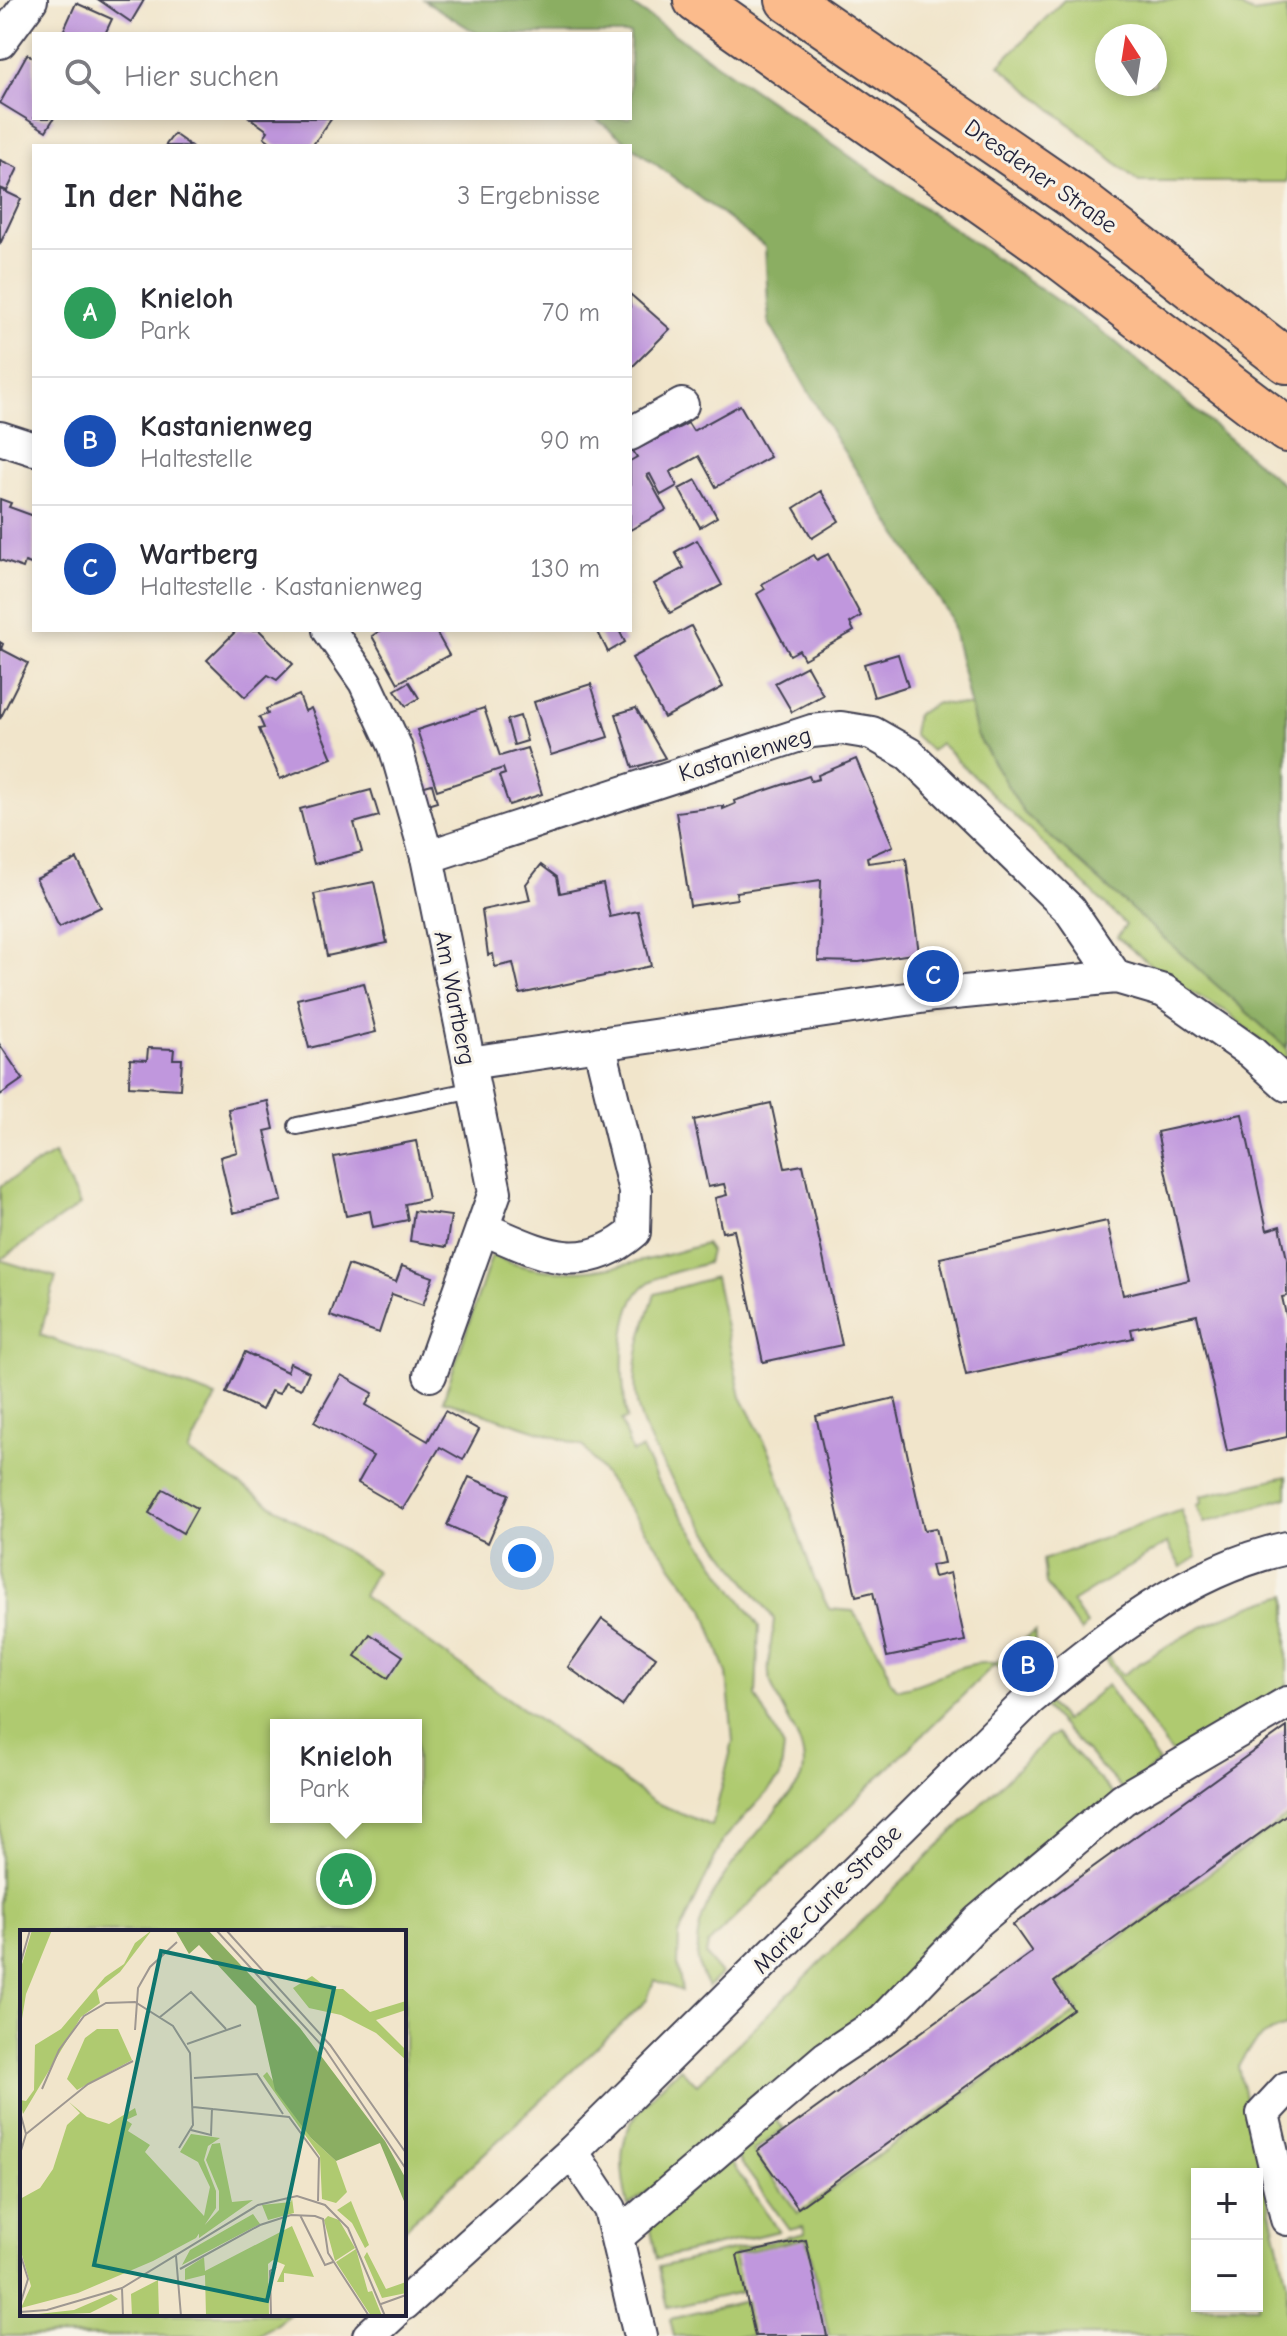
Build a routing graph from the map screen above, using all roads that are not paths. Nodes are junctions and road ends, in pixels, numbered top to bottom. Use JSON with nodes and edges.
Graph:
{"nodes":[{"id":1,"x":31,"y":0,"type":"edge"},
{"id":2,"x":696,"y":0,"type":"edge"},
{"id":3,"x":788,"y":0,"type":"edge"},
{"id":4,"x":0,"y":42,"type":"edge"},
{"id":5,"x":1287,"y":361,"type":"edge"},
{"id":6,"x":682,"y":405,"type":"dead end"},
{"id":7,"x":1287,"y":430,"type":"edge"},
{"id":8,"x":632,"y":433,"type":"edge"},
{"id":9,"x":0,"y":438,"type":"edge"},
{"id":10,"x":32,"y":448,"type":"edge"},
{"id":11,"x":330,"y":632,"type":"edge"},
{"id":12,"x":427,"y":857,"type":"junction"},
{"id":13,"x":1116,"y":977,"type":"junction"},
{"id":14,"x":599,"y":1043,"type":"junction"},
{"id":15,"x":471,"y":1076,"type":"junction"},
{"id":16,"x":1287,"y":1085,"type":"edge"},
{"id":17,"x":297,"y":1126,"type":"dead end"},
{"id":18,"x":484,"y":1229,"type":"junction"},
{"id":19,"x":430,"y":1375,"type":"dead end"},
{"id":20,"x":1287,"y":1548,"type":"edge"},
{"id":21,"x":1287,"y":1703,"type":"edge"},
{"id":22,"x":1287,"y":2088,"type":"edge"},
{"id":23,"x":572,"y":2152,"type":"junction"},
{"id":24,"x":1287,"y":2219,"type":"edge"},
{"id":25,"x":618,"y":2236,"type":"junction"},
{"id":26,"x":406,"y":2302,"type":"edge"},
{"id":27,"x":391,"y":2316,"type":"edge"},
{"id":28,"x":369,"y":2336,"type":"edge"},
{"id":29,"x":640,"y":2336,"type":"edge"}],
"edges":[{"from":1,"to":4,"type":"street"},
{"from":2,"to":7,"type":"main road"},
{"from":3,"to":5,"type":"main road","name":"Dresdener Straße"},
{"from":6,"to":8,"type":"street"},
{"from":9,"to":10,"type":"street"},
{"from":11,"to":12,"type":"street","name":"Am Wartberg"},
{"from":12,"to":13,"type":"street","name":"Kastanienweg"},
{"from":12,"to":15,"type":"street","name":"Am Wartberg"},
{"from":13,"to":14,"type":"street"},
{"from":13,"to":16,"type":"street"},
{"from":14,"to":15,"type":"street"},
{"from":14,"to":18,"type":"street"},
{"from":15,"to":17,"type":"lane"},
{"from":15,"to":18,"type":"street","name":"Am Wartberg"},
{"from":18,"to":19,"type":"street","name":"Am Wartberg"},
{"from":20,"to":23,"type":"street","name":"Marie-Curie-Straße"},
{"from":21,"to":25,"type":"street"},
{"from":22,"to":24,"type":"street"},
{"from":23,"to":25,"type":"street"},
{"from":23,"to":26,"type":"street","name":"Marie-Curie-Straße"},
{"from":25,"to":29,"type":"street"},
{"from":27,"to":28,"type":"street"}]}
